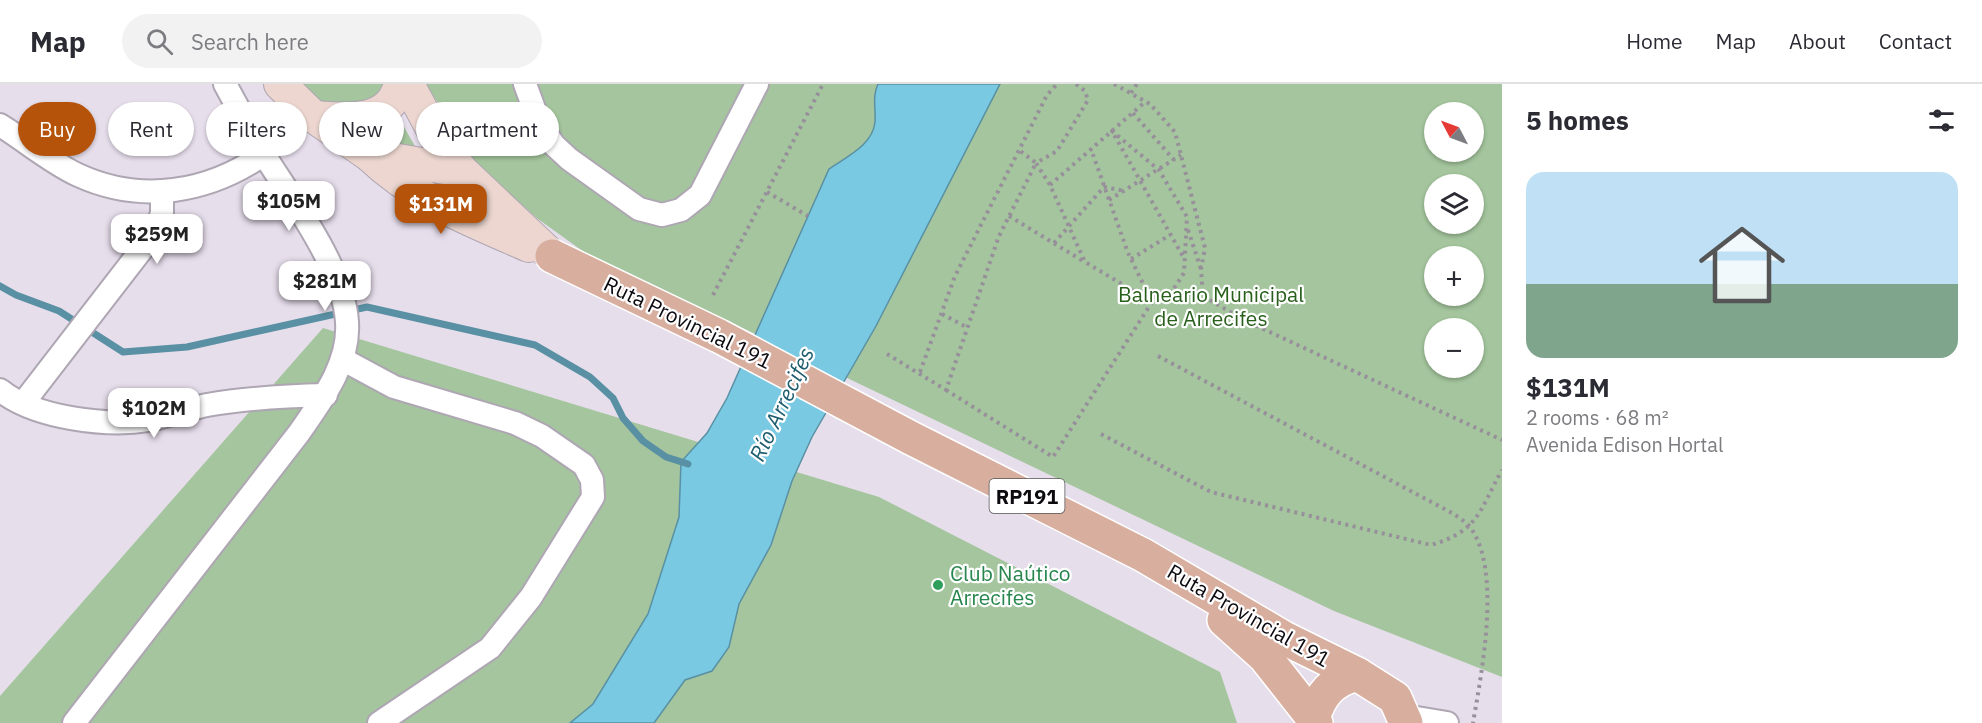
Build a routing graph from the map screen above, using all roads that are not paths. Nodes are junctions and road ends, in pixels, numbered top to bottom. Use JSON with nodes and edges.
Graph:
{"nodes":[{"id":1,"x":225,"y":84,"type":"edge"},
{"id":2,"x":280,"y":84,"type":"edge"},
{"id":3,"x":400,"y":84,"type":"edge"},
{"id":4,"x":408,"y":84,"type":"edge"},
{"id":5,"x":525,"y":84,"type":"edge"},
{"id":6,"x":756,"y":84,"type":"edge"},
{"id":7,"x":235,"y":102,"type":"edge"},
{"id":8,"x":314,"y":117,"type":"junction"},
{"id":9,"x":319,"y":120,"type":"edge"},
{"id":10,"x":0,"y":125,"type":"edge"},
{"id":11,"x":260,"y":156,"type":"edge"},
{"id":12,"x":266,"y":156,"type":"edge"},
{"id":13,"x":370,"y":156,"type":"edge"},
{"id":14,"x":375,"y":156,"type":"edge"},
{"id":15,"x":462,"y":171,"type":"junction"},
{"id":16,"x":162,"y":193,"type":"junction"},
{"id":17,"x":552,"y":256,"type":"junction"},
{"id":18,"x":342,"y":359,"type":"junction"},
{"id":19,"x":0,"y":390,"type":"edge"},
{"id":20,"x":326,"y":395,"type":"junction"},
{"id":21,"x":24,"y":402,"type":"junction"},
{"id":22,"x":1143,"y":555,"type":"junction"},
{"id":23,"x":1357,"y":674,"type":"junction"},
{"id":24,"x":1405,"y":720,"type":"edge"},
{"id":25,"x":1315,"y":721,"type":"edge"},
{"id":26,"x":74,"y":723,"type":"edge"},
{"id":27,"x":379,"y":723,"type":"edge"},
{"id":28,"x":1447,"y":723,"type":"edge"}],
"edges":[{"from":1,"to":7,"type":"street"},
{"from":2,"to":8,"type":"main road"},
{"from":3,"to":8,"type":"main road"},
{"from":4,"to":15,"type":"main road","number":"RP191"},
{"from":5,"to":6,"type":"street"},
{"from":8,"to":9,"type":"main road"},
{"from":10,"to":16,"type":"street"},
{"from":11,"to":16,"type":"street"},
{"from":12,"to":18,"type":"street"},
{"from":13,"to":17,"type":"main road"},
{"from":14,"to":15,"type":"main road"},
{"from":15,"to":17,"type":"main road","number":"RP191"},
{"from":16,"to":21,"type":"street"},
{"from":17,"to":22,"type":"main road","name":"Ruta Provincial 191","number":"RP191"},
{"from":18,"to":20,"type":"street"},
{"from":18,"to":27,"type":"street"},
{"from":19,"to":21,"type":"street"},
{"from":20,"to":21,"type":"street"},
{"from":20,"to":26,"type":"street"},
{"from":22,"to":23,"type":"main road","name":"Ruta Provincial 191","number":"RP191"},
{"from":22,"to":25,"type":"main road","name":"Ruta Provincial 191","number":"RP191"},
{"from":23,"to":24,"type":"main road","number":"RP191"},
{"from":23,"to":25,"type":"main road","number":"RP191"},
{"from":24,"to":28,"type":"street"}]}
